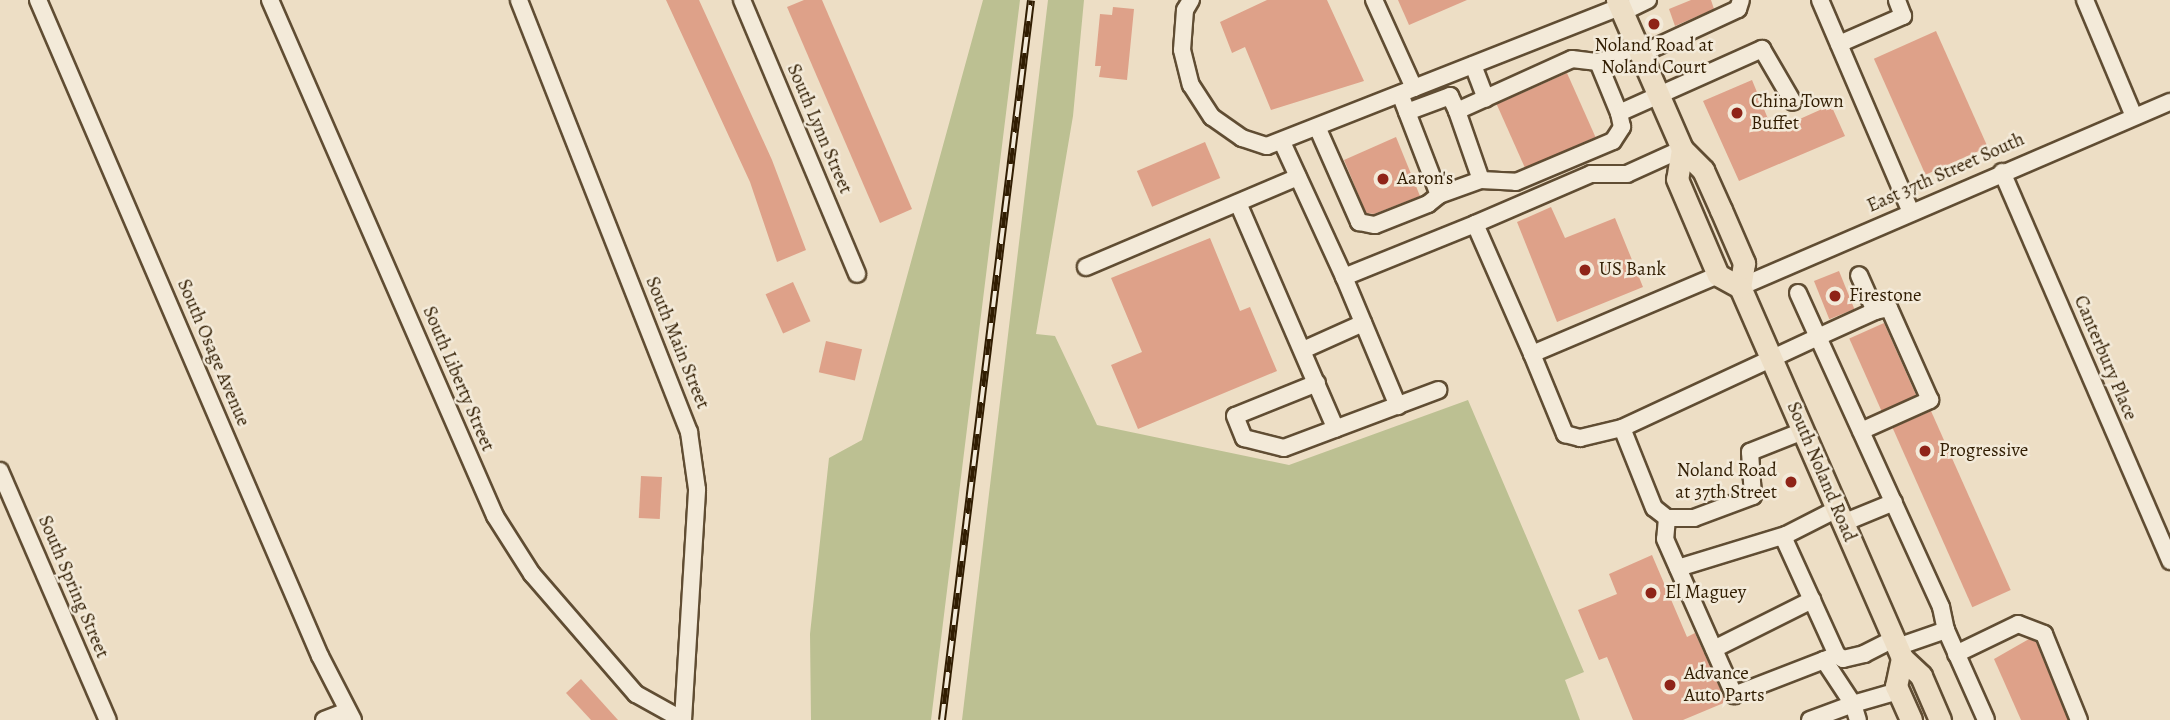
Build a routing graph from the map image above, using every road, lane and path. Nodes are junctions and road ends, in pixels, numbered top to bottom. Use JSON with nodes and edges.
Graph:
{"nodes":[{"id":1,"x":38,"y":0,"type":"edge"},
{"id":2,"x":270,"y":0,"type":"edge"},
{"id":3,"x":519,"y":0,"type":"edge"},
{"id":4,"x":742,"y":0,"type":"edge"},
{"id":5,"x":1191,"y":0,"type":"edge"},
{"id":6,"x":1374,"y":0,"type":"edge"},
{"id":7,"x":1648,"y":0,"type":"edge"},
{"id":8,"x":1741,"y":0,"type":"edge"},
{"id":9,"x":1820,"y":0,"type":"edge"},
{"id":10,"x":1897,"y":0,"type":"edge"},
{"id":11,"x":2085,"y":0,"type":"edge"},
{"id":12,"x":1620,"y":6,"type":"edge"},
{"id":13,"x":1839,"y":44,"type":"junction"},
{"id":14,"x":1640,"y":51,"type":"junction"},
{"id":15,"x":1598,"y":62,"type":"junction"},
{"id":16,"x":1473,"y":65,"type":"junction"},
{"id":17,"x":1441,"y":77,"type":"junction"},
{"id":18,"x":1407,"y":91,"type":"junction"},
{"id":19,"x":1658,"y":95,"type":"junction"},
{"id":20,"x":1486,"y":99,"type":"junction"},
{"id":21,"x":1793,"y":102,"type":"dead end"},
{"id":22,"x":2170,"y":102,"type":"edge"},
{"id":23,"x":1454,"y":104,"type":"junction"},
{"id":24,"x":1407,"y":112,"type":"junction"},
{"id":25,"x":1619,"y":113,"type":"junction"},
{"id":26,"x":2133,"y":114,"type":"junction"},
{"id":27,"x":1318,"y":129,"type":"junction"},
{"id":28,"x":1282,"y":142,"type":"junction"},
{"id":29,"x":1682,"y":149,"type":"junction"},
{"id":30,"x":2002,"y":172,"type":"junction"},
{"id":31,"x":1298,"y":177,"type":"junction"},
{"id":32,"x":1481,"y":180,"type":"junction"},
{"id":33,"x":1439,"y":195,"type":"junction"},
{"id":34,"x":1238,"y":203,"type":"junction"},
{"id":35,"x":1912,"y":212,"type":"junction"},
{"id":36,"x":1475,"y":224,"type":"junction"},
{"id":37,"x":1086,"y":267,"type":"dead end"},
{"id":38,"x":857,"y":274,"type":"dead end"},
{"id":39,"x":1718,"y":275,"type":"junction"},
{"id":40,"x":1858,"y":275,"type":"dead end"},
{"id":41,"x":1344,"y":276,"type":"junction"},
{"id":42,"x":1740,"y":286,"type":"junction"},
{"id":43,"x":1798,"y":293,"type":"dead end"},
{"id":44,"x":1875,"y":311,"type":"junction"},
{"id":45,"x":1363,"y":323,"type":"junction"},
{"id":46,"x":1818,"y":337,"type":"junction"},
{"id":47,"x":1303,"y":350,"type":"junction"},
{"id":48,"x":1532,"y":354,"type":"junction"},
{"id":49,"x":1771,"y":356,"type":"junction"},
{"id":50,"x":1317,"y":383,"type":"junction"},
{"id":51,"x":1438,"y":390,"type":"dead end"},
{"id":52,"x":1398,"y":406,"type":"junction"},
{"id":53,"x":1622,"y":428,"type":"junction"},
{"id":54,"x":1336,"y":429,"type":"junction"},
{"id":55,"x":1803,"y":431,"type":"junction"},
{"id":56,"x":1861,"y":431,"type":"junction"},
{"id":57,"x":0,"y":471,"type":"edge"},
{"id":58,"x":1894,"y":502,"type":"junction"},
{"id":59,"x":1840,"y":516,"type":"junction"},
{"id":60,"x":1667,"y":518,"type":"junction"},
{"id":61,"x":1786,"y":535,"type":"junction"},
{"id":62,"x":2170,"y":561,"type":"edge"},
{"id":63,"x":1678,"y":568,"type":"junction"},
{"id":64,"x":1812,"y":600,"type":"junction"},
{"id":65,"x":1946,"y":630,"type":"junction"},
{"id":66,"x":1898,"y":648,"type":"junction"},
{"id":67,"x":1714,"y":649,"type":"junction"},
{"id":68,"x":1956,"y":654,"type":"junction"},
{"id":69,"x":1831,"y":657,"type":"junction"},
{"id":70,"x":1898,"y":691,"type":"junction"},
{"id":71,"x":1853,"y":704,"type":"junction"},
{"id":72,"x":350,"y":715,"type":"edge"},
{"id":73,"x":108,"y":720,"type":"edge"},
{"id":74,"x":324,"y":720,"type":"edge"},
{"id":75,"x":684,"y":720,"type":"edge"},
{"id":76,"x":1810,"y":720,"type":"edge"},
{"id":77,"x":1858,"y":720,"type":"edge"},
{"id":78,"x":1911,"y":720,"type":"edge"},
{"id":79,"x":1940,"y":720,"type":"edge"},
{"id":80,"x":1986,"y":720,"type":"edge"},
{"id":81,"x":2079,"y":720,"type":"edge"}],
"edges":[{"from":1,"to":72,"type":"street","name":"South Osage Avenue"},
{"from":2,"to":75,"type":"street","name":"South Liberty Street"},
{"from":3,"to":75,"type":"street","name":"South Main Street"},
{"from":4,"to":38,"type":"street","name":"South Lynn Street"},
{"from":5,"to":28,"type":"street"},
{"from":6,"to":18,"type":"street"},
{"from":7,"to":12,"type":"street"},
{"from":8,"to":14,"type":"street"},
{"from":9,"to":13,"type":"street"},
{"from":10,"to":13,"type":"street"},
{"from":11,"to":26,"type":"street"},
{"from":12,"to":14,"type":"main road","name":"South Noland Road"},
{"from":12,"to":16,"type":"street"},
{"from":13,"to":35,"type":"street"},
{"from":14,"to":15,"type":"street"},
{"from":14,"to":19,"type":"main road","name":"South Noland Road"},
{"from":15,"to":20,"type":"street"},
{"from":15,"to":25,"type":"street"},
{"from":16,"to":17,"type":"street"},
{"from":16,"to":20,"type":"street"},
{"from":17,"to":18,"type":"street"},
{"from":17,"to":23,"type":"street"},
{"from":18,"to":24,"type":"street"},
{"from":18,"to":27,"type":"street"},
{"from":19,"to":21,"type":"street"},
{"from":19,"to":25,"type":"street"},
{"from":19,"to":29,"type":"main road","name":"South Noland Road"},
{"from":20,"to":23,"type":"street"},
{"from":22,"to":26,"type":"street","name":"East 37th Street South"},
{"from":23,"to":24,"type":"street"},
{"from":23,"to":32,"type":"street"},
{"from":24,"to":33,"type":"street"},
{"from":25,"to":32,"type":"street"},
{"from":26,"to":30,"type":"street","name":"East 37th Street South"},
{"from":27,"to":28,"type":"street"},
{"from":27,"to":33,"type":"street"},
{"from":28,"to":31,"type":"street"},
{"from":29,"to":36,"type":"street"},
{"from":29,"to":39,"type":"main road","name":"South Noland Road"},
{"from":29,"to":42,"type":"main road","name":"South Noland Road"},
{"from":30,"to":35,"type":"street","name":"East 37th Street South"},
{"from":30,"to":62,"type":"street","name":"Canterbury Place"},
{"from":31,"to":34,"type":"street"},
{"from":31,"to":41,"type":"street"},
{"from":32,"to":33,"type":"street"},
{"from":34,"to":37,"type":"street"},
{"from":34,"to":47,"type":"street"},
{"from":35,"to":42,"type":"street","name":"East 37th Street South"},
{"from":36,"to":41,"type":"street"},
{"from":36,"to":48,"type":"street"},
{"from":39,"to":42,"type":"main road"},
{"from":39,"to":48,"type":"street"},
{"from":40,"to":44,"type":"street"},
{"from":41,"to":45,"type":"street"},
{"from":42,"to":49,"type":"main road","name":"South Noland Road"},
{"from":43,"to":46,"type":"street"},
{"from":44,"to":46,"type":"street"},
{"from":44,"to":56,"type":"street"},
{"from":45,"to":47,"type":"street"},
{"from":45,"to":52,"type":"street"},
{"from":46,"to":49,"type":"street"},
{"from":46,"to":56,"type":"street"},
{"from":47,"to":50,"type":"street"},
{"from":48,"to":53,"type":"street"},
{"from":49,"to":53,"type":"street"},
{"from":49,"to":55,"type":"main road","name":"South Noland Road"},
{"from":50,"to":54,"type":"street"},
{"from":50,"to":54,"type":"street"},
{"from":51,"to":52,"type":"street"},
{"from":52,"to":54,"type":"street"},
{"from":53,"to":60,"type":"street"},
{"from":55,"to":59,"type":"main road","name":"South Noland Road"},
{"from":55,"to":60,"type":"street"},
{"from":56,"to":58,"type":"street"},
{"from":57,"to":73,"type":"street","name":"South Spring Street"},
{"from":58,"to":59,"type":"street"},
{"from":58,"to":65,"type":"street"},
{"from":59,"to":61,"type":"street"},
{"from":59,"to":66,"type":"main road","name":"South Noland Road"},
{"from":60,"to":63,"type":"street"},
{"from":61,"to":63,"type":"street"},
{"from":61,"to":64,"type":"street"},
{"from":63,"to":67,"type":"street"},
{"from":64,"to":67,"type":"street"},
{"from":64,"to":69,"type":"street"},
{"from":65,"to":66,"type":"street"},
{"from":65,"to":68,"type":"street"},
{"from":66,"to":69,"type":"street"},
{"from":66,"to":70,"type":"main road"},
{"from":66,"to":79,"type":"main road","name":"South Noland Road"},
{"from":67,"to":69,"type":"street"},
{"from":68,"to":80,"type":"street"},
{"from":68,"to":81,"type":"street"},
{"from":69,"to":71,"type":"street"},
{"from":70,"to":71,"type":"street"},
{"from":70,"to":78,"type":"main road"},
{"from":71,"to":76,"type":"street"},
{"from":71,"to":77,"type":"street"},
{"from":72,"to":74,"type":"street"}]}
